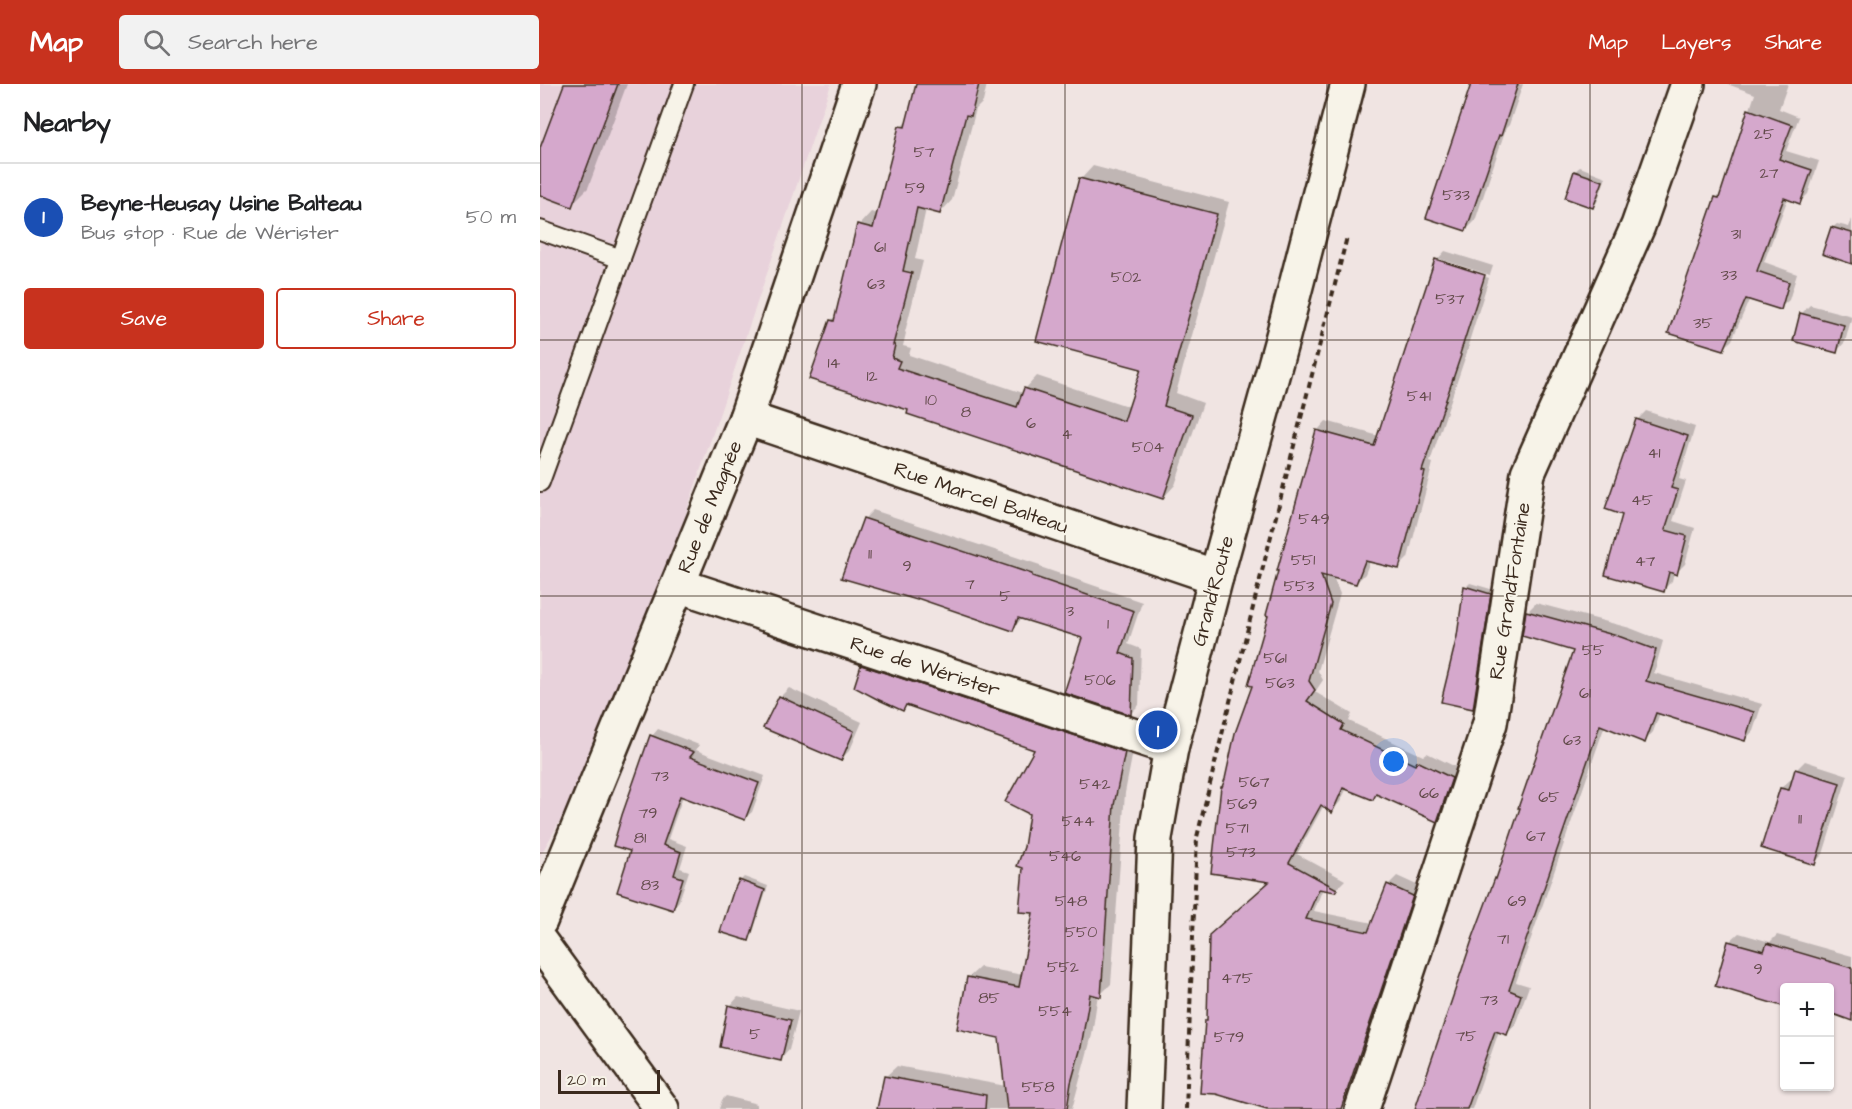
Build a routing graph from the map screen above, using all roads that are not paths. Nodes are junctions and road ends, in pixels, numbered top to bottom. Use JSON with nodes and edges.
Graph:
{"nodes":[{"id":1,"x":684,"y":84,"type":"edge"},
{"id":2,"x":859,"y":84,"type":"edge"},
{"id":3,"x":1348,"y":84,"type":"edge"},
{"id":4,"x":1688,"y":84,"type":"edge"},
{"id":5,"x":540,"y":230,"type":"edge"},
{"id":6,"x":621,"y":259,"type":"junction"},
{"id":7,"x":746,"y":418,"type":"junction"},
{"id":8,"x":540,"y":482,"type":"edge"},
{"id":9,"x":1216,"y":577,"type":"junction"},
{"id":10,"x":678,"y":585,"type":"junction"},
{"id":11,"x":1171,"y":748,"type":"junction"},
{"id":12,"x":540,"y":921,"type":"edge"},
{"id":13,"x":540,"y":942,"type":"edge"},
{"id":14,"x":662,"y":1109,"type":"edge"},
{"id":15,"x":1144,"y":1109,"type":"edge"},
{"id":16,"x":1362,"y":1109,"type":"edge"}],
"edges":[{"from":1,"to":6,"type":"lane"},
{"from":2,"to":7,"type":"street","name":"Rue de Magnée"},
{"from":3,"to":9,"type":"street","name":"Grand'Route"},
{"from":4,"to":16,"type":"street","name":"Rue Grand'Fontaine"},
{"from":5,"to":6,"type":"lane"},
{"from":6,"to":8,"type":"lane"},
{"from":7,"to":9,"type":"street","name":"Rue Marcel Balteau"},
{"from":7,"to":10,"type":"street","name":"Rue de Magnée"},
{"from":9,"to":11,"type":"street","name":"Grand'Route"},
{"from":10,"to":11,"type":"street","name":"Rue de Wérister"},
{"from":10,"to":12,"type":"street","name":"Rue de Magnée"},
{"from":11,"to":15,"type":"street","name":"Grand'Route"},
{"from":13,"to":14,"type":"street"}]}
